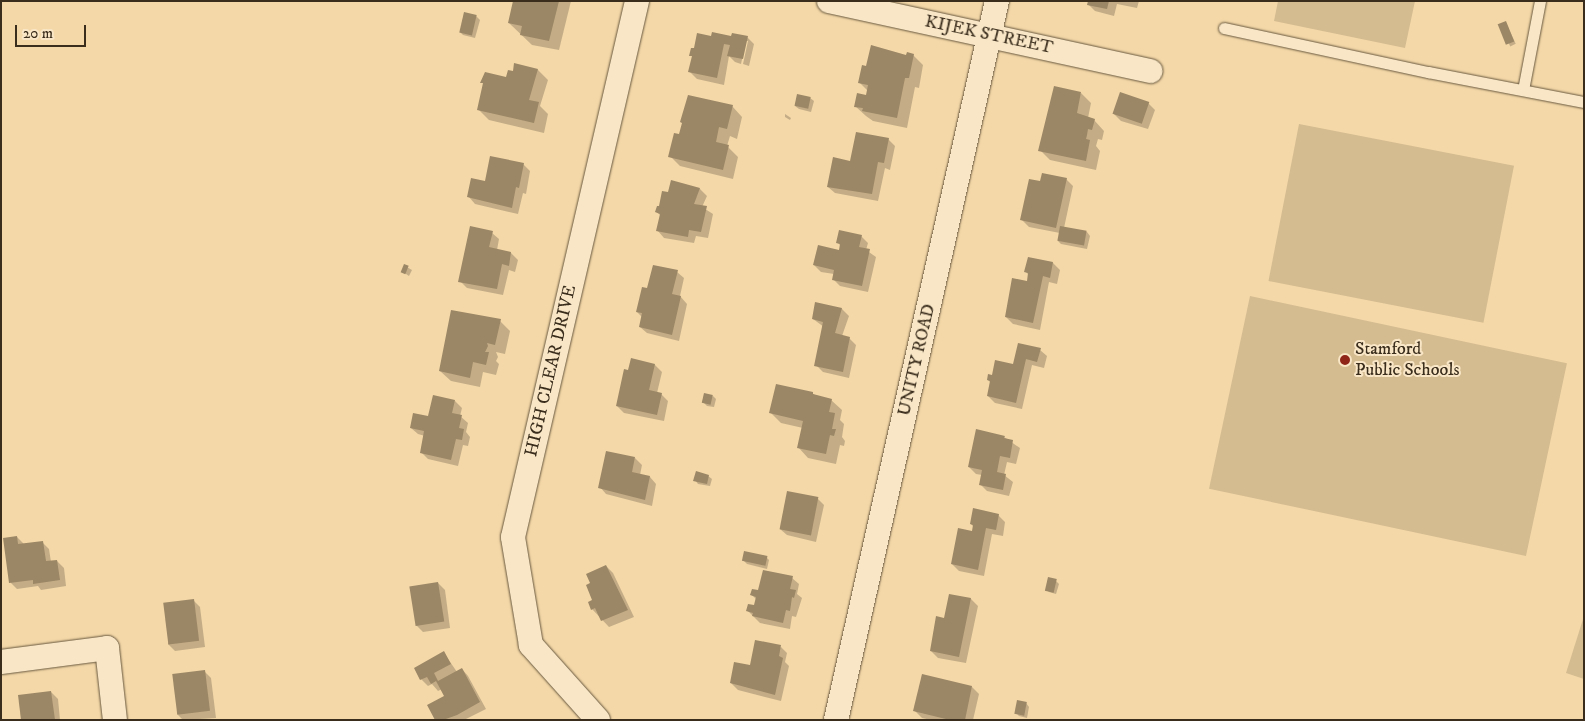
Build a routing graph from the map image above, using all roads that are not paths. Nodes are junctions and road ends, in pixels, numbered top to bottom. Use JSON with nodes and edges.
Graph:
{"nodes":[{"id":1,"x":637,"y":1,"type":"edge"},
{"id":2,"x":829,"y":1,"type":"edge"},
{"id":3,"x":997,"y":1,"type":"edge"},
{"id":4,"x":1540,"y":1,"type":"edge"},
{"id":5,"x":1224,"y":28,"type":"dead end"},
{"id":6,"x":990,"y":34,"type":"junction"},
{"id":7,"x":1150,"y":71,"type":"dead end"},
{"id":8,"x":1523,"y":90,"type":"junction"},
{"id":9,"x":1584,"y":102,"type":"edge"},
{"id":10,"x":1,"y":662,"type":"edge"},
{"id":11,"x":115,"y":720,"type":"edge"},
{"id":12,"x":598,"y":720,"type":"edge"},
{"id":13,"x":836,"y":720,"type":"edge"}],
"edges":[{"from":1,"to":12,"type":"street","name":"HIGH CLEAR DRIVE"},
{"from":2,"to":6,"type":"street","name":"KIJEK STREET"},
{"from":3,"to":6,"type":"street","name":"UNITY ROAD"},
{"from":4,"to":8,"type":"lane"},
{"from":5,"to":8,"type":"lane"},
{"from":6,"to":7,"type":"street","name":"KIJEK STREET"},
{"from":6,"to":13,"type":"street","name":"UNITY ROAD"},
{"from":8,"to":9,"type":"lane"},
{"from":10,"to":11,"type":"street"}]}
